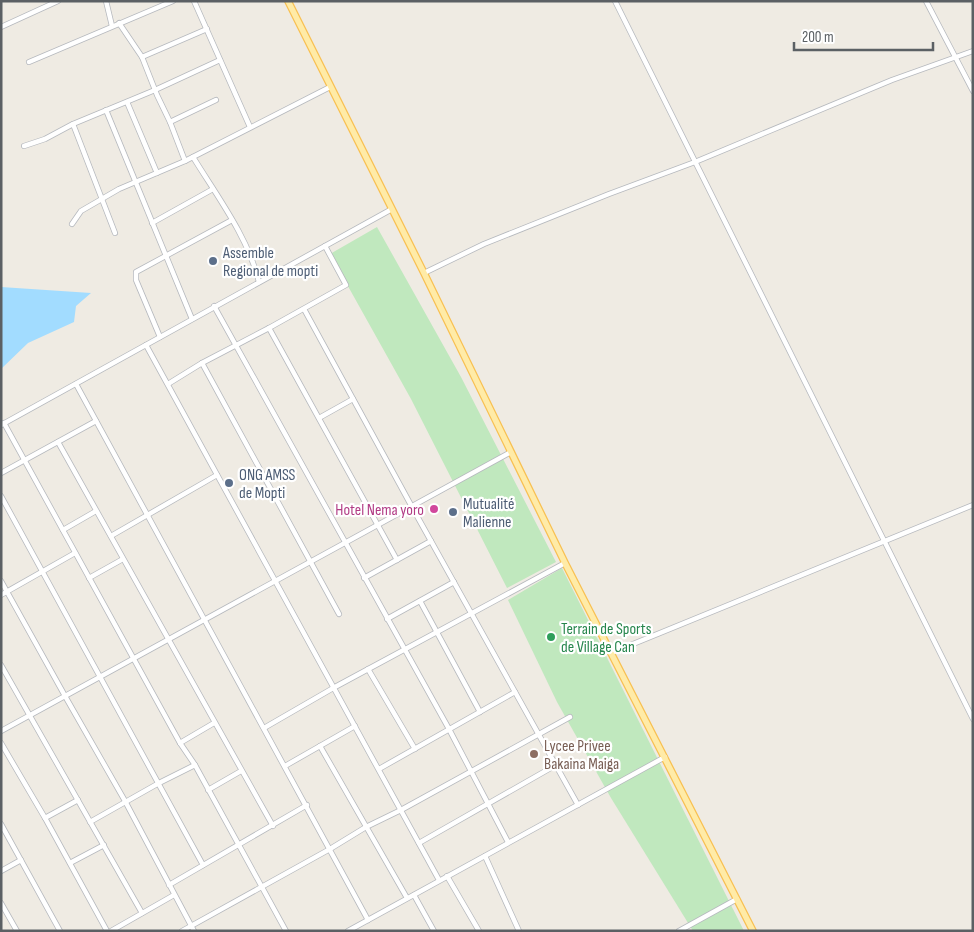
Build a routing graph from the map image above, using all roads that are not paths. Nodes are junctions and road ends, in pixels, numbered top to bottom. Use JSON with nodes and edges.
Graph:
{"nodes":[{"id":1,"x":58,"y":1,"type":"edge"},
{"id":2,"x":106,"y":1,"type":"edge"},
{"id":3,"x":174,"y":1,"type":"edge"},
{"id":4,"x":194,"y":1,"type":"edge"},
{"id":5,"x":288,"y":1,"type":"edge"},
{"id":6,"x":615,"y":1,"type":"edge"},
{"id":7,"x":926,"y":1,"type":"edge"},
{"id":8,"x":120,"y":23,"type":"junction"},
{"id":9,"x":112,"y":26,"type":"junction"},
{"id":10,"x":1,"y":27,"type":"edge"},
{"id":11,"x":206,"y":29,"type":"junction"},
{"id":12,"x":973,"y":51,"type":"edge"},
{"id":13,"x":142,"y":57,"type":"junction"},
{"id":14,"x":956,"y":57,"type":"junction"},
{"id":15,"x":220,"y":60,"type":"junction"},
{"id":16,"x":29,"y":62,"type":"dead end"},
{"id":17,"x":330,"y":88,"type":"junction"},
{"id":18,"x":155,"y":90,"type":"junction"},
{"id":19,"x":973,"y":91,"type":"edge"},
{"id":20,"x":216,"y":100,"type":"dead end"},
{"id":21,"x":127,"y":102,"type":"junction"},
{"id":22,"x":106,"y":110,"type":"junction"},
{"id":23,"x":170,"y":122,"type":"junction"},
{"id":24,"x":73,"y":124,"type":"junction"},
{"id":25,"x":250,"y":127,"type":"junction"},
{"id":26,"x":24,"y":146,"type":"dead end"},
{"id":27,"x":193,"y":157,"type":"junction"},
{"id":28,"x":185,"y":161,"type":"junction"},
{"id":29,"x":694,"y":162,"type":"junction"},
{"id":30,"x":157,"y":173,"type":"junction"},
{"id":31,"x":135,"y":182,"type":"junction"},
{"id":32,"x":213,"y":189,"type":"junction"},
{"id":33,"x":102,"y":199,"type":"junction"},
{"id":34,"x":392,"y":209,"type":"junction"},
{"id":35,"x":232,"y":220,"type":"junction"},
{"id":36,"x":72,"y":224,"type":"dead end"},
{"id":37,"x":152,"y":224,"type":"junction"},
{"id":38,"x":115,"y":233,"type":"dead end"},
{"id":39,"x":325,"y":246,"type":"junction"},
{"id":40,"x":165,"y":256,"type":"junction"},
{"id":41,"x":424,"y":273,"type":"junction"},
{"id":42,"x":258,"y":282,"type":"junction"},
{"id":43,"x":214,"y":306,"type":"junction"},
{"id":44,"x":304,"y":309,"type":"junction"},
{"id":45,"x":192,"y":319,"type":"junction"},
{"id":46,"x":269,"y":328,"type":"junction"},
{"id":47,"x":160,"y":337,"type":"junction"},
{"id":48,"x":146,"y":345,"type":"junction"},
{"id":49,"x":237,"y":345,"type":"junction"},
{"id":50,"x":202,"y":363,"type":"junction"},
{"id":51,"x":76,"y":384,"type":"junction"},
{"id":52,"x":168,"y":384,"type":"junction"},
{"id":53,"x":353,"y":399,"type":"junction"},
{"id":54,"x":319,"y":418,"type":"junction"},
{"id":55,"x":96,"y":422,"type":"junction"},
{"id":56,"x":3,"y":424,"type":"edge"},
{"id":57,"x":58,"y":442,"type":"junction"},
{"id":58,"x":511,"y":452,"type":"junction"},
{"id":59,"x":25,"y":461,"type":"junction"},
{"id":60,"x":1,"y":473,"type":"edge"},
{"id":61,"x":218,"y":474,"type":"junction"},
{"id":62,"x":1,"y":496,"type":"edge"},
{"id":63,"x":973,"y":505,"type":"edge"},
{"id":64,"x":412,"y":507,"type":"junction"},
{"id":65,"x":96,"y":510,"type":"junction"},
{"id":66,"x":147,"y":515,"type":"junction"},
{"id":67,"x":378,"y":525,"type":"junction"},
{"id":68,"x":63,"y":530,"type":"junction"},
{"id":69,"x":110,"y":536,"type":"junction"},
{"id":70,"x":431,"y":541,"type":"junction"},
{"id":71,"x":884,"y":542,"type":"junction"},
{"id":72,"x":345,"y":543,"type":"junction"},
{"id":73,"x":75,"y":553,"type":"junction"},
{"id":74,"x":123,"y":559,"type":"junction"},
{"id":75,"x":397,"y":560,"type":"junction"},
{"id":76,"x":311,"y":561,"type":"junction"},
{"id":77,"x":565,"y":563,"type":"junction"},
{"id":78,"x":42,"y":572,"type":"junction"},
{"id":79,"x":89,"y":578,"type":"junction"},
{"id":80,"x":364,"y":578,"type":"junction"},
{"id":81,"x":1,"y":581,"type":"edge"},
{"id":82,"x":276,"y":581,"type":"junction"},
{"id":83,"x":454,"y":582,"type":"junction"},
{"id":84,"x":7,"y":592,"type":"junction"},
{"id":85,"x":1,"y":595,"type":"edge"},
{"id":86,"x":420,"y":601,"type":"junction"},
{"id":87,"x":339,"y":614,"type":"dead end"},
{"id":88,"x":472,"y":614,"type":"junction"},
{"id":89,"x":387,"y":619,"type":"junction"},
{"id":90,"x":205,"y":620,"type":"junction"},
{"id":91,"x":437,"y":632,"type":"junction"},
{"id":92,"x":168,"y":640,"type":"junction"},
{"id":93,"x":404,"y":650,"type":"junction"},
{"id":94,"x":611,"y":653,"type":"junction"},
{"id":95,"x":133,"y":659,"type":"junction"},
{"id":96,"x":1,"y":664,"type":"edge"},
{"id":97,"x":368,"y":669,"type":"junction"},
{"id":98,"x":100,"y":677,"type":"junction"},
{"id":99,"x":335,"y":687,"type":"junction"},
{"id":100,"x":515,"y":692,"type":"junction"},
{"id":101,"x":64,"y":696,"type":"junction"},
{"id":102,"x":480,"y":712,"type":"junction"},
{"id":103,"x":29,"y":715,"type":"junction"},
{"id":104,"x":570,"y":717,"type":"dead end"},
{"id":105,"x":973,"y":719,"type":"edge"},
{"id":106,"x":214,"y":723,"type":"junction"},
{"id":107,"x":355,"y":726,"type":"junction"},
{"id":108,"x":264,"y":728,"type":"junction"},
{"id":109,"x":449,"y":729,"type":"junction"},
{"id":110,"x":1,"y":731,"type":"edge"},
{"id":111,"x":539,"y":734,"type":"junction"},
{"id":112,"x":1,"y":743,"type":"edge"},
{"id":113,"x":180,"y":743,"type":"junction"},
{"id":114,"x":320,"y":746,"type":"junction"},
{"id":115,"x":415,"y":749,"type":"junction"},
{"id":116,"x":665,"y":757,"type":"junction"},
{"id":117,"x":195,"y":765,"type":"junction"},
{"id":118,"x":556,"y":765,"type":"junction"},
{"id":119,"x":285,"y":766,"type":"junction"},
{"id":120,"x":379,"y":769,"type":"junction"},
{"id":121,"x":241,"y":771,"type":"junction"},
{"id":122,"x":472,"y":771,"type":"junction"},
{"id":123,"x":160,"y":782,"type":"junction"},
{"id":124,"x":208,"y":790,"type":"junction"},
{"id":125,"x":78,"y":800,"type":"junction"},
{"id":126,"x":125,"y":801,"type":"junction"},
{"id":127,"x":489,"y":804,"type":"junction"},
{"id":128,"x":307,"y":805,"type":"junction"},
{"id":129,"x":578,"y":805,"type":"junction"},
{"id":130,"x":401,"y":810,"type":"junction"},
{"id":131,"x":45,"y":818,"type":"junction"},
{"id":132,"x":90,"y":822,"type":"junction"},
{"id":133,"x":1,"y":824,"type":"edge"},
{"id":134,"x":273,"y":826,"type":"junction"},
{"id":135,"x":366,"y":827,"type":"junction"},
{"id":136,"x":508,"y":842,"type":"junction"},
{"id":137,"x":419,"y":843,"type":"junction"},
{"id":138,"x":104,"y":845,"type":"junction"},
{"id":139,"x":239,"y":846,"type":"junction"},
{"id":140,"x":330,"y":849,"type":"junction"},
{"id":141,"x":485,"y":856,"type":"junction"},
{"id":142,"x":21,"y":860,"type":"junction"},
{"id":143,"x":70,"y":863,"type":"junction"},
{"id":144,"x":203,"y":865,"type":"junction"},
{"id":145,"x":1,"y":872,"type":"edge"},
{"id":146,"x":447,"y":876,"type":"junction"},
{"id":147,"x":439,"y":880,"type":"junction"},
{"id":148,"x":169,"y":885,"type":"junction"},
{"id":149,"x":261,"y":886,"type":"junction"},
{"id":150,"x":174,"y":895,"type":"junction"},
{"id":151,"x":414,"y":895,"type":"junction"},
{"id":152,"x":407,"y":898,"type":"junction"},
{"id":153,"x":737,"y":899,"type":"junction"},
{"id":154,"x":1,"y":903,"type":"edge"},
{"id":155,"x":142,"y":913,"type":"junction"},
{"id":156,"x":368,"y":920,"type":"junction"},
{"id":157,"x":192,"y":928,"type":"edge"},
{"id":158,"x":432,"y":930,"type":"edge"},
{"id":159,"x":17,"y":931,"type":"edge"},
{"id":160,"x":60,"y":931,"type":"edge"},
{"id":161,"x":107,"y":931,"type":"edge"},
{"id":162,"x":111,"y":931,"type":"edge"},
{"id":163,"x":182,"y":931,"type":"edge"},
{"id":164,"x":286,"y":931,"type":"edge"},
{"id":165,"x":348,"y":931,"type":"edge"},
{"id":166,"x":479,"y":931,"type":"edge"},
{"id":167,"x":519,"y":931,"type":"edge"},
{"id":168,"x":679,"y":931,"type":"edge"},
{"id":169,"x":753,"y":931,"type":"edge"}],
"edges":[{"from":1,"to":10,"type":"street"},
{"from":2,"to":9,"type":"street"},
{"from":3,"to":8,"type":"street"},
{"from":4,"to":11,"type":"street"},
{"from":5,"to":17,"type":"main road"},
{"from":6,"to":29,"type":"street"},
{"from":7,"to":14,"type":"street"},
{"from":8,"to":9,"type":"street"},
{"from":8,"to":13,"type":"street"},
{"from":9,"to":16,"type":"street"},
{"from":11,"to":13,"type":"street"},
{"from":11,"to":15,"type":"street"},
{"from":12,"to":14,"type":"street"},
{"from":13,"to":18,"type":"street"},
{"from":14,"to":19,"type":"street"},
{"from":14,"to":29,"type":"street"},
{"from":15,"to":18,"type":"street"},
{"from":15,"to":25,"type":"street"},
{"from":17,"to":25,"type":"street"},
{"from":17,"to":34,"type":"main road"},
{"from":18,"to":21,"type":"street"},
{"from":18,"to":23,"type":"street"},
{"from":20,"to":23,"type":"street"},
{"from":21,"to":22,"type":"street"},
{"from":21,"to":30,"type":"street"},
{"from":22,"to":24,"type":"street"},
{"from":22,"to":31,"type":"street"},
{"from":23,"to":28,"type":"street"},
{"from":24,"to":26,"type":"street"},
{"from":24,"to":33,"type":"street"},
{"from":25,"to":27,"type":"street"},
{"from":27,"to":28,"type":"street"},
{"from":27,"to":32,"type":"street"},
{"from":28,"to":30,"type":"street"},
{"from":29,"to":41,"type":"street"},
{"from":29,"to":71,"type":"street"},
{"from":30,"to":31,"type":"street"},
{"from":31,"to":33,"type":"street"},
{"from":31,"to":37,"type":"street"},
{"from":32,"to":35,"type":"street"},
{"from":32,"to":37,"type":"street"},
{"from":33,"to":36,"type":"street"},
{"from":33,"to":38,"type":"street"},
{"from":34,"to":39,"type":"street"},
{"from":34,"to":41,"type":"main road"},
{"from":35,"to":40,"type":"street"},
{"from":35,"to":42,"type":"street"},
{"from":37,"to":40,"type":"street"},
{"from":39,"to":42,"type":"street"},
{"from":39,"to":44,"type":"street"},
{"from":40,"to":45,"type":"street"},
{"from":40,"to":47,"type":"street"},
{"from":41,"to":58,"type":"main road"},
{"from":42,"to":43,"type":"street"},
{"from":43,"to":45,"type":"street"},
{"from":43,"to":49,"type":"street"},
{"from":44,"to":46,"type":"street"},
{"from":44,"to":53,"type":"street"},
{"from":45,"to":47,"type":"street"},
{"from":46,"to":49,"type":"street"},
{"from":46,"to":54,"type":"street"},
{"from":47,"to":48,"type":"street"},
{"from":48,"to":51,"type":"street"},
{"from":48,"to":52,"type":"street"},
{"from":49,"to":50,"type":"street"},
{"from":49,"to":72,"type":"street"},
{"from":50,"to":52,"type":"street"},
{"from":50,"to":76,"type":"street"},
{"from":51,"to":55,"type":"street"},
{"from":51,"to":56,"type":"street"},
{"from":52,"to":61,"type":"street"},
{"from":53,"to":54,"type":"street"},
{"from":53,"to":64,"type":"street"},
{"from":54,"to":67,"type":"street"},
{"from":55,"to":57,"type":"street"},
{"from":55,"to":66,"type":"street"},
{"from":56,"to":59,"type":"street"},
{"from":57,"to":59,"type":"street"},
{"from":57,"to":65,"type":"street"},
{"from":58,"to":64,"type":"street"},
{"from":58,"to":77,"type":"main road"},
{"from":59,"to":60,"type":"street"},
{"from":59,"to":68,"type":"street"},
{"from":61,"to":66,"type":"street"},
{"from":61,"to":82,"type":"street"},
{"from":62,"to":78,"type":"street"},
{"from":63,"to":71,"type":"street"},
{"from":64,"to":67,"type":"street"},
{"from":64,"to":70,"type":"street"},
{"from":65,"to":68,"type":"street"},
{"from":65,"to":69,"type":"street"},
{"from":66,"to":69,"type":"street"},
{"from":66,"to":90,"type":"street"},
{"from":67,"to":72,"type":"street"},
{"from":67,"to":75,"type":"street"},
{"from":68,"to":73,"type":"street"},
{"from":69,"to":74,"type":"street"},
{"from":70,"to":75,"type":"street"},
{"from":70,"to":83,"type":"street"},
{"from":71,"to":94,"type":"street"},
{"from":71,"to":105,"type":"street"},
{"from":72,"to":76,"type":"street"},
{"from":72,"to":80,"type":"street"},
{"from":73,"to":78,"type":"street"},
{"from":73,"to":79,"type":"street"},
{"from":74,"to":79,"type":"street"},
{"from":74,"to":92,"type":"street"},
{"from":75,"to":80,"type":"street"},
{"from":76,"to":82,"type":"street"},
{"from":76,"to":87,"type":"street"},
{"from":77,"to":88,"type":"street"},
{"from":77,"to":94,"type":"main road"},
{"from":78,"to":84,"type":"street"},
{"from":78,"to":98,"type":"street"},
{"from":79,"to":95,"type":"street"},
{"from":80,"to":89,"type":"street"},
{"from":81,"to":84,"type":"street"},
{"from":82,"to":90,"type":"street"},
{"from":82,"to":99,"type":"street"},
{"from":83,"to":86,"type":"street"},
{"from":83,"to":88,"type":"street"},
{"from":84,"to":85,"type":"street"},
{"from":84,"to":101,"type":"street"},
{"from":86,"to":89,"type":"street"},
{"from":86,"to":91,"type":"street"},
{"from":88,"to":91,"type":"street"},
{"from":88,"to":100,"type":"street"},
{"from":89,"to":93,"type":"street"},
{"from":90,"to":92,"type":"street"},
{"from":90,"to":108,"type":"street"},
{"from":91,"to":93,"type":"street"},
{"from":91,"to":102,"type":"street"},
{"from":92,"to":95,"type":"street"},
{"from":92,"to":106,"type":"street"},
{"from":93,"to":97,"type":"street"},
{"from":93,"to":109,"type":"street"},
{"from":94,"to":116,"type":"main road"},
{"from":95,"to":98,"type":"street"},
{"from":95,"to":113,"type":"street"},
{"from":96,"to":103,"type":"street"},
{"from":97,"to":99,"type":"street"},
{"from":97,"to":115,"type":"street"},
{"from":98,"to":101,"type":"street"},
{"from":98,"to":123,"type":"street"},
{"from":99,"to":107,"type":"street"},
{"from":99,"to":108,"type":"street"},
{"from":100,"to":102,"type":"street"},
{"from":100,"to":111,"type":"street"},
{"from":101,"to":103,"type":"street"},
{"from":101,"to":126,"type":"street"},
{"from":102,"to":109,"type":"street"},
{"from":103,"to":110,"type":"street"},
{"from":103,"to":125,"type":"street"},
{"from":104,"to":111,"type":"street"},
{"from":106,"to":113,"type":"street"},
{"from":106,"to":121,"type":"street"},
{"from":107,"to":114,"type":"street"},
{"from":107,"to":120,"type":"street"},
{"from":108,"to":119,"type":"street"},
{"from":109,"to":115,"type":"street"},
{"from":109,"to":122,"type":"street"},
{"from":111,"to":118,"type":"street"},
{"from":111,"to":122,"type":"street"},
{"from":112,"to":131,"type":"street"},
{"from":113,"to":117,"type":"street"},
{"from":114,"to":119,"type":"street"},
{"from":114,"to":135,"type":"street"},
{"from":115,"to":120,"type":"street"},
{"from":116,"to":129,"type":"street"},
{"from":116,"to":153,"type":"main road"},
{"from":117,"to":123,"type":"street"},
{"from":117,"to":124,"type":"street"},
{"from":118,"to":127,"type":"street"},
{"from":118,"to":129,"type":"street"},
{"from":119,"to":128,"type":"street"},
{"from":120,"to":130,"type":"street"},
{"from":121,"to":124,"type":"street"},
{"from":121,"to":134,"type":"street"},
{"from":122,"to":127,"type":"street"},
{"from":122,"to":130,"type":"street"},
{"from":123,"to":126,"type":"street"},
{"from":123,"to":144,"type":"street"},
{"from":124,"to":139,"type":"street"},
{"from":125,"to":131,"type":"street"},
{"from":125,"to":132,"type":"street"},
{"from":126,"to":132,"type":"street"},
{"from":126,"to":148,"type":"street"},
{"from":127,"to":136,"type":"street"},
{"from":127,"to":137,"type":"street"},
{"from":128,"to":134,"type":"street"},
{"from":128,"to":140,"type":"street"},
{"from":129,"to":136,"type":"street"},
{"from":130,"to":135,"type":"street"},
{"from":130,"to":137,"type":"street"},
{"from":131,"to":143,"type":"street"},
{"from":132,"to":138,"type":"street"},
{"from":133,"to":142,"type":"street"},
{"from":134,"to":139,"type":"street"},
{"from":135,"to":140,"type":"street"},
{"from":135,"to":152,"type":"street"},
{"from":136,"to":141,"type":"street"},
{"from":137,"to":147,"type":"street"},
{"from":138,"to":143,"type":"street"},
{"from":138,"to":155,"type":"street"},
{"from":139,"to":144,"type":"street"},
{"from":139,"to":149,"type":"street"},
{"from":140,"to":149,"type":"street"},
{"from":140,"to":156,"type":"street"},
{"from":141,"to":146,"type":"street"},
{"from":141,"to":167,"type":"street"},
{"from":142,"to":145,"type":"street"},
{"from":142,"to":160,"type":"street"},
{"from":143,"to":161,"type":"street"},
{"from":144,"to":148,"type":"street"},
{"from":146,"to":147,"type":"street"},
{"from":146,"to":166,"type":"street"},
{"from":147,"to":151,"type":"street"},
{"from":148,"to":150,"type":"street"},
{"from":149,"to":157,"type":"street"},
{"from":149,"to":164,"type":"street"},
{"from":150,"to":155,"type":"street"},
{"from":150,"to":157,"type":"street"},
{"from":151,"to":152,"type":"street"},
{"from":151,"to":158,"type":"street"},
{"from":152,"to":156,"type":"street"},
{"from":153,"to":168,"type":"street"},
{"from":153,"to":169,"type":"main road"},
{"from":154,"to":159,"type":"street"},
{"from":155,"to":162,"type":"street"},
{"from":156,"to":165,"type":"street"},
{"from":157,"to":163,"type":"street"}]}
